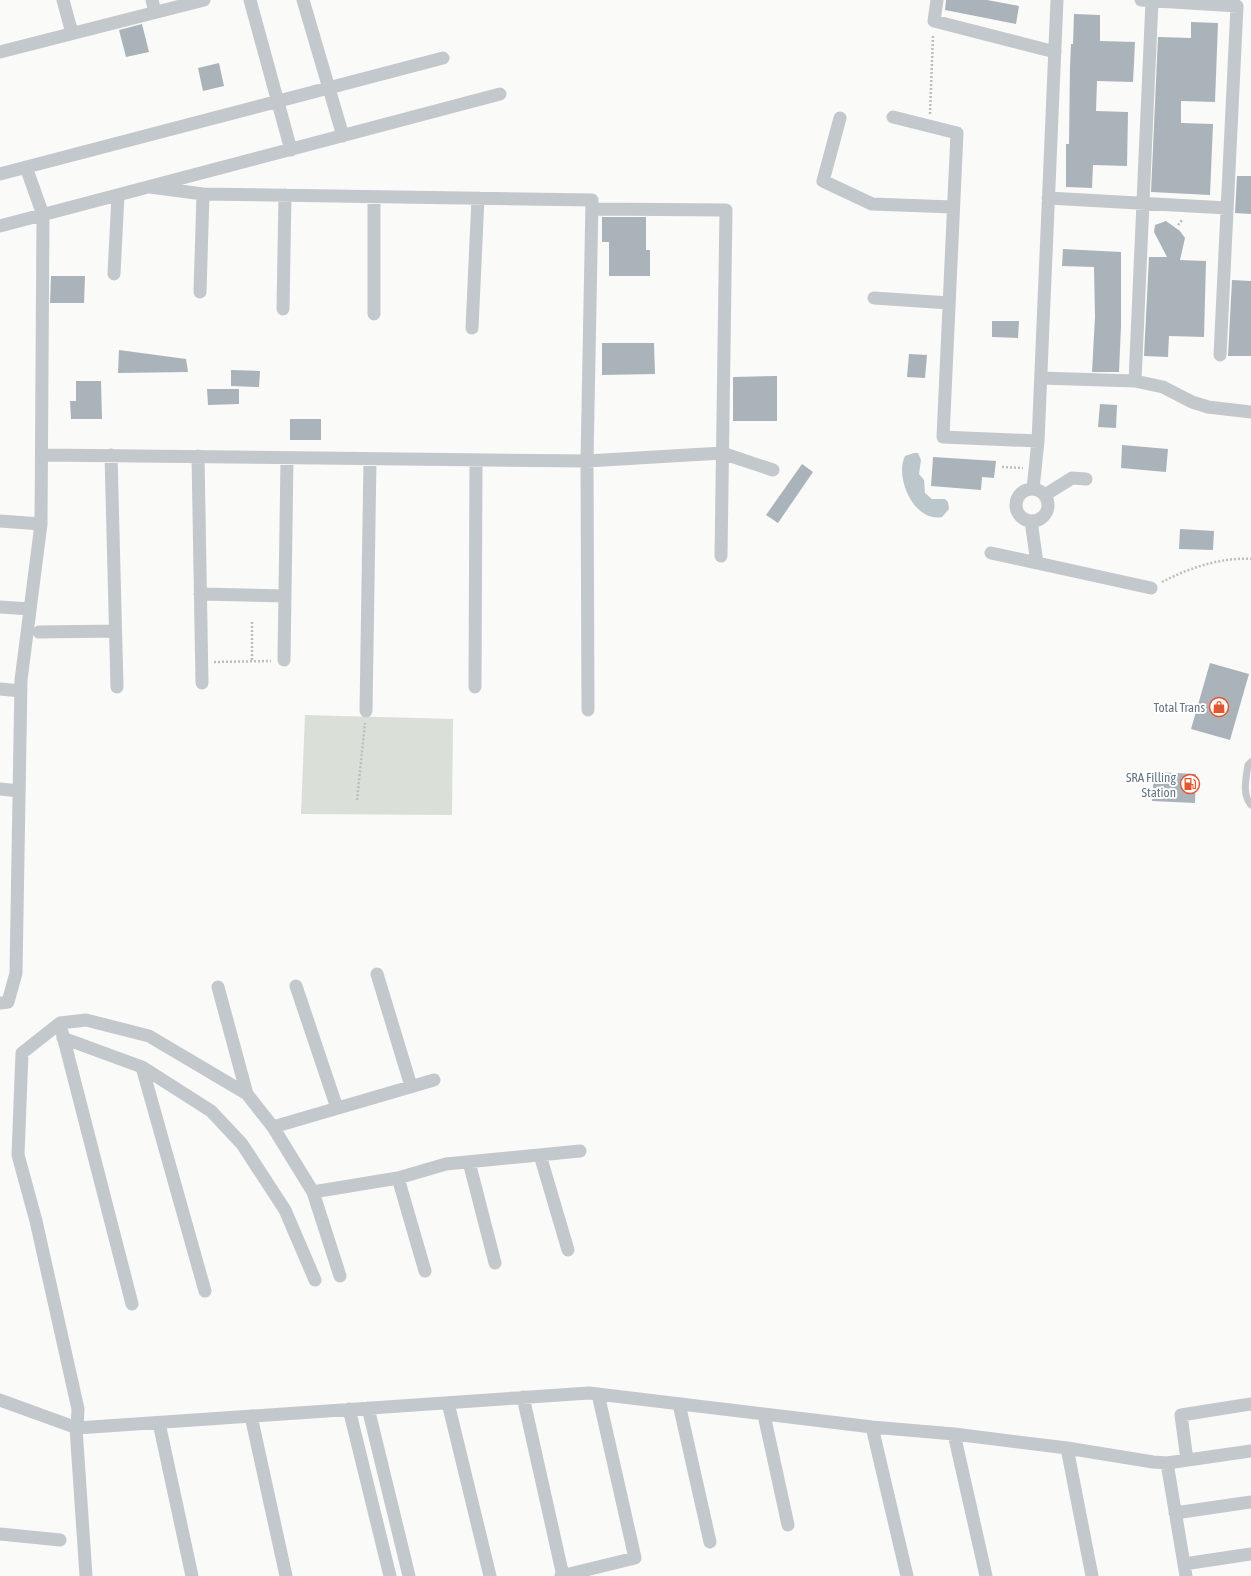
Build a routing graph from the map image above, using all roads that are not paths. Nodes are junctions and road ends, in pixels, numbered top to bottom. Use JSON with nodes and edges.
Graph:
{"nodes":[{"id":1,"x":63,"y":0,"type":"edge"},
{"id":2,"x":204,"y":0,"type":"edge"},
{"id":3,"x":250,"y":0,"type":"edge"},
{"id":4,"x":303,"y":0,"type":"edge"},
{"id":5,"x":936,"y":0,"type":"edge"},
{"id":6,"x":1057,"y":0,"type":"edge"},
{"id":7,"x":1147,"y":0,"type":"edge"},
{"id":8,"x":153,"y":6,"type":"edge"},
{"id":9,"x":72,"y":33,"type":"junction"},
{"id":10,"x":0,"y":52,"type":"edge"},
{"id":11,"x":1055,"y":52,"type":"junction"},
{"id":12,"x":443,"y":58,"type":"dead end"},
{"id":13,"x":329,"y":88,"type":"junction"},
{"id":14,"x":500,"y":94,"type":"dead end"},
{"id":15,"x":278,"y":101,"type":"junction"},
{"id":16,"x":893,"y":117,"type":"dead end"},
{"id":17,"x":840,"y":118,"type":"dead end"},
{"id":18,"x":343,"y":136,"type":"junction"},
{"id":19,"x":291,"y":150,"type":"junction"},
{"id":20,"x":26,"y":167,"type":"junction"},
{"id":21,"x":0,"y":174,"type":"edge"},
{"id":22,"x":150,"y":187,"type":"junction"},
{"id":23,"x":203,"y":194,"type":"junction"},
{"id":24,"x":118,"y":195,"type":"junction"},
{"id":25,"x":285,"y":195,"type":"junction"},
{"id":26,"x":374,"y":197,"type":"junction"},
{"id":27,"x":478,"y":198,"type":"junction"},
{"id":28,"x":1048,"y":198,"type":"junction"},
{"id":29,"x":1142,"y":202,"type":"junction"},
{"id":30,"x":953,"y":206,"type":"junction"},
{"id":31,"x":1227,"y":208,"type":"junction"},
{"id":32,"x":592,"y":209,"type":"junction"},
{"id":33,"x":43,"y":215,"type":"junction"},
{"id":34,"x":0,"y":226,"type":"edge"},
{"id":35,"x":114,"y":274,"type":"dead end"},
{"id":36,"x":200,"y":292,"type":"dead end"},
{"id":37,"x":874,"y":298,"type":"dead end"},
{"id":38,"x":949,"y":303,"type":"junction"},
{"id":39,"x":283,"y":309,"type":"dead end"},
{"id":40,"x":374,"y":314,"type":"dead end"},
{"id":41,"x":472,"y":328,"type":"dead end"},
{"id":42,"x":1220,"y":355,"type":"dead end"},
{"id":43,"x":1041,"y":378,"type":"junction"},
{"id":44,"x":1135,"y":381,"type":"junction"},
{"id":45,"x":1251,"y":412,"type":"edge"},
{"id":46,"x":1038,"y":441,"type":"junction"},
{"id":47,"x":722,"y":453,"type":"junction"},
{"id":48,"x":42,"y":455,"type":"junction"},
{"id":49,"x":112,"y":456,"type":"junction"},
{"id":50,"x":198,"y":456,"type":"junction"},
{"id":51,"x":287,"y":458,"type":"junction"},
{"id":52,"x":370,"y":459,"type":"junction"},
{"id":53,"x":476,"y":460,"type":"junction"},
{"id":54,"x":587,"y":462,"type":"junction"},
{"id":55,"x":773,"y":470,"type":"dead end"},
{"id":56,"x":1086,"y":479,"type":"dead end"},
{"id":57,"x":1039,"y":492,"type":"junction"},
{"id":58,"x":0,"y":521,"type":"edge"},
{"id":59,"x":1031,"y":521,"type":"junction"},
{"id":60,"x":41,"y":524,"type":"junction"},
{"id":61,"x":990,"y":552,"type":"dead end"},
{"id":62,"x":720,"y":556,"type":"dead end"},
{"id":63,"x":1037,"y":563,"type":"junction"},
{"id":64,"x":1151,"y":588,"type":"road end"},
{"id":65,"x":200,"y":594,"type":"junction"},
{"id":66,"x":285,"y":596,"type":"junction"},
{"id":67,"x":0,"y":607,"type":"edge"},
{"id":68,"x":30,"y":609,"type":"junction"},
{"id":69,"x":115,"y":631,"type":"junction"},
{"id":70,"x":39,"y":632,"type":"dead end"},
{"id":71,"x":284,"y":660,"type":"road end"},
{"id":72,"x":202,"y":683,"type":"dead end"},
{"id":73,"x":116,"y":687,"type":"dead end"},
{"id":74,"x":475,"y":687,"type":"dead end"},
{"id":75,"x":0,"y":689,"type":"edge"},
{"id":76,"x":21,"y":691,"type":"junction"},
{"id":77,"x":588,"y":710,"type":"dead end"},
{"id":78,"x":366,"y":711,"type":"road end"},
{"id":79,"x":1251,"y":762,"type":"edge"},
{"id":80,"x":0,"y":789,"type":"edge"},
{"id":81,"x":19,"y":791,"type":"junction"},
{"id":82,"x":1251,"y":805,"type":"edge"},
{"id":83,"x":377,"y":974,"type":"dead end"},
{"id":84,"x":296,"y":986,"type":"dead end"},
{"id":85,"x":218,"y":987,"type":"dead end"},
{"id":86,"x":0,"y":1003,"type":"edge"},
{"id":87,"x":60,"y":1023,"type":"junction"},
{"id":88,"x":63,"y":1038,"type":"junction"},
{"id":89,"x":142,"y":1067,"type":"junction"},
{"id":90,"x":434,"y":1080,"type":"dead end"},
{"id":91,"x":411,"y":1086,"type":"junction"},
{"id":92,"x":247,"y":1094,"type":"junction"},
{"id":93,"x":337,"y":1108,"type":"junction"},
{"id":94,"x":273,"y":1127,"type":"junction"},
{"id":95,"x":580,"y":1151,"type":"dead end"},
{"id":96,"x":540,"y":1155,"type":"junction"},
{"id":97,"x":469,"y":1162,"type":"junction"},
{"id":98,"x":398,"y":1178,"type":"junction"},
{"id":99,"x":313,"y":1192,"type":"junction"},
{"id":100,"x":568,"y":1250,"type":"dead end"},
{"id":101,"x":495,"y":1263,"type":"dead end"},
{"id":102,"x":425,"y":1271,"type":"dead end"},
{"id":103,"x":340,"y":1276,"type":"dead end"},
{"id":104,"x":315,"y":1280,"type":"dead end"},
{"id":105,"x":205,"y":1291,"type":"dead end"},
{"id":106,"x":132,"y":1304,"type":"dead end"},
{"id":107,"x":598,"y":1394,"type":"junction"},
{"id":108,"x":523,"y":1398,"type":"junction"},
{"id":109,"x":0,"y":1400,"type":"edge"},
{"id":110,"x":448,"y":1403,"type":"junction"},
{"id":111,"x":680,"y":1404,"type":"junction"},
{"id":112,"x":1251,"y":1404,"type":"edge"},
{"id":113,"x":368,"y":1408,"type":"junction"},
{"id":114,"x":349,"y":1410,"type":"junction"},
{"id":115,"x":764,"y":1415,"type":"junction"},
{"id":116,"x":251,"y":1416,"type":"junction"},
{"id":117,"x":159,"y":1423,"type":"junction"},
{"id":118,"x":872,"y":1427,"type":"junction"},
{"id":119,"x":77,"y":1428,"type":"junction"},
{"id":120,"x":954,"y":1434,"type":"junction"},
{"id":121,"x":1067,"y":1448,"type":"junction"},
{"id":122,"x":1251,"y":1451,"type":"edge"},
{"id":123,"x":1187,"y":1460,"type":"junction"},
{"id":124,"x":1167,"y":1463,"type":"junction"},
{"id":125,"x":1251,"y":1502,"type":"edge"},
{"id":126,"x":1175,"y":1513,"type":"junction"},
{"id":127,"x":788,"y":1525,"type":"dead end"},
{"id":128,"x":0,"y":1534,"type":"edge"},
{"id":129,"x":60,"y":1540,"type":"dead end"},
{"id":130,"x":710,"y":1542,"type":"dead end"},
{"id":131,"x":1251,"y":1554,"type":"edge"},
{"id":132,"x":1185,"y":1570,"type":"edge"},
{"id":133,"x":86,"y":1576,"type":"edge"},
{"id":134,"x":192,"y":1576,"type":"edge"},
{"id":135,"x":286,"y":1576,"type":"edge"},
{"id":136,"x":390,"y":1576,"type":"edge"},
{"id":137,"x":409,"y":1576,"type":"edge"},
{"id":138,"x":490,"y":1576,"type":"edge"},
{"id":139,"x":562,"y":1576,"type":"edge"},
{"id":140,"x":907,"y":1576,"type":"edge"},
{"id":141,"x":986,"y":1576,"type":"edge"},
{"id":142,"x":1092,"y":1576,"type":"edge"}],
"edges":[{"from":1,"to":9,"type":"street"},
{"from":2,"to":8,"type":"street"},
{"from":3,"to":15,"type":"street"},
{"from":4,"to":13,"type":"street"},
{"from":5,"to":11,"type":"street"},
{"from":6,"to":11,"type":"street"},
{"from":7,"to":29,"type":"street"},
{"from":7,"to":31,"type":"street"},
{"from":8,"to":9,"type":"street"},
{"from":9,"to":10,"type":"street"},
{"from":11,"to":28,"type":"street"},
{"from":12,"to":13,"type":"street"},
{"from":13,"to":15,"type":"street"},
{"from":13,"to":18,"type":"street"},
{"from":14,"to":18,"type":"street"},
{"from":15,"to":19,"type":"street"},
{"from":15,"to":20,"type":"street"},
{"from":16,"to":30,"type":"street"},
{"from":17,"to":30,"type":"street"},
{"from":18,"to":19,"type":"street"},
{"from":19,"to":22,"type":"street"},
{"from":20,"to":21,"type":"street"},
{"from":20,"to":33,"type":"street"},
{"from":22,"to":23,"type":"street"},
{"from":22,"to":24,"type":"street"},
{"from":23,"to":25,"type":"street"},
{"from":23,"to":36,"type":"street"},
{"from":24,"to":33,"type":"street"},
{"from":24,"to":35,"type":"street"},
{"from":25,"to":26,"type":"street"},
{"from":25,"to":39,"type":"street"},
{"from":26,"to":27,"type":"street"},
{"from":26,"to":40,"type":"street"},
{"from":27,"to":32,"type":"street"},
{"from":27,"to":41,"type":"street"},
{"from":28,"to":29,"type":"street"},
{"from":28,"to":43,"type":"street"},
{"from":29,"to":31,"type":"street"},
{"from":29,"to":44,"type":"street"},
{"from":30,"to":38,"type":"street"},
{"from":31,"to":42,"type":"street"},
{"from":32,"to":47,"type":"street"},
{"from":32,"to":54,"type":"street"},
{"from":33,"to":34,"type":"street"},
{"from":33,"to":48,"type":"street"},
{"from":37,"to":38,"type":"street"},
{"from":38,"to":46,"type":"street"},
{"from":43,"to":44,"type":"street"},
{"from":43,"to":46,"type":"street"},
{"from":44,"to":45,"type":"street"},
{"from":46,"to":57,"type":"street"},
{"from":47,"to":54,"type":"street"},
{"from":47,"to":55,"type":"street"},
{"from":47,"to":62,"type":"street"},
{"from":48,"to":49,"type":"street"},
{"from":48,"to":60,"type":"street"},
{"from":49,"to":50,"type":"street"},
{"from":49,"to":69,"type":"street"},
{"from":50,"to":51,"type":"street"},
{"from":50,"to":65,"type":"street"},
{"from":51,"to":52,"type":"street"},
{"from":51,"to":66,"type":"street"},
{"from":52,"to":53,"type":"street"},
{"from":52,"to":78,"type":"street"},
{"from":53,"to":54,"type":"street"},
{"from":53,"to":74,"type":"street"},
{"from":54,"to":77,"type":"street"},
{"from":56,"to":57,"type":"street"},
{"from":57,"to":59,"type":"street"},
{"from":57,"to":59,"type":"street"},
{"from":58,"to":60,"type":"street"},
{"from":59,"to":63,"type":"street"},
{"from":60,"to":68,"type":"street"},
{"from":61,"to":63,"type":"street"},
{"from":63,"to":64,"type":"street"},
{"from":65,"to":66,"type":"street"},
{"from":65,"to":72,"type":"street"},
{"from":66,"to":71,"type":"street"},
{"from":67,"to":68,"type":"street"},
{"from":68,"to":76,"type":"street"},
{"from":69,"to":70,"type":"street"},
{"from":69,"to":73,"type":"street"},
{"from":75,"to":76,"type":"street"},
{"from":76,"to":81,"type":"street"},
{"from":79,"to":82,"type":"lane"},
{"from":80,"to":81,"type":"street"},
{"from":81,"to":86,"type":"street"},
{"from":83,"to":91,"type":"street"},
{"from":84,"to":93,"type":"street"},
{"from":85,"to":92,"type":"street"},
{"from":87,"to":88,"type":"street"},
{"from":87,"to":92,"type":"street"},
{"from":87,"to":119,"type":"street"},
{"from":88,"to":89,"type":"street"},
{"from":88,"to":106,"type":"street"},
{"from":89,"to":104,"type":"street"},
{"from":89,"to":105,"type":"street"},
{"from":90,"to":91,"type":"street"},
{"from":91,"to":93,"type":"street"},
{"from":92,"to":94,"type":"street"},
{"from":93,"to":94,"type":"street"},
{"from":94,"to":99,"type":"street"},
{"from":95,"to":96,"type":"street"},
{"from":96,"to":97,"type":"street"},
{"from":96,"to":100,"type":"street"},
{"from":97,"to":98,"type":"street"},
{"from":97,"to":101,"type":"street"},
{"from":98,"to":99,"type":"street"},
{"from":98,"to":102,"type":"street"},
{"from":99,"to":103,"type":"street"},
{"from":107,"to":108,"type":"street"},
{"from":107,"to":111,"type":"street"},
{"from":107,"to":139,"type":"street"},
{"from":108,"to":110,"type":"street"},
{"from":108,"to":139,"type":"street"},
{"from":109,"to":119,"type":"street"},
{"from":110,"to":113,"type":"street"},
{"from":110,"to":138,"type":"street"},
{"from":111,"to":115,"type":"street"},
{"from":111,"to":130,"type":"street"},
{"from":112,"to":123,"type":"street"},
{"from":113,"to":114,"type":"street"},
{"from":113,"to":137,"type":"street"},
{"from":114,"to":116,"type":"street"},
{"from":114,"to":136,"type":"street"},
{"from":115,"to":118,"type":"street"},
{"from":115,"to":127,"type":"street"},
{"from":116,"to":117,"type":"street"},
{"from":116,"to":135,"type":"street"},
{"from":117,"to":119,"type":"street"},
{"from":117,"to":134,"type":"street"},
{"from":118,"to":120,"type":"street"},
{"from":118,"to":140,"type":"street"},
{"from":119,"to":133,"type":"street"},
{"from":120,"to":121,"type":"street"},
{"from":120,"to":141,"type":"street"},
{"from":121,"to":124,"type":"street"},
{"from":121,"to":142,"type":"street"},
{"from":122,"to":123,"type":"street"},
{"from":123,"to":124,"type":"street"},
{"from":124,"to":126,"type":"street"},
{"from":125,"to":126,"type":"street"},
{"from":126,"to":132,"type":"street"},
{"from":128,"to":129,"type":"street"},
{"from":131,"to":132,"type":"street"}]}
